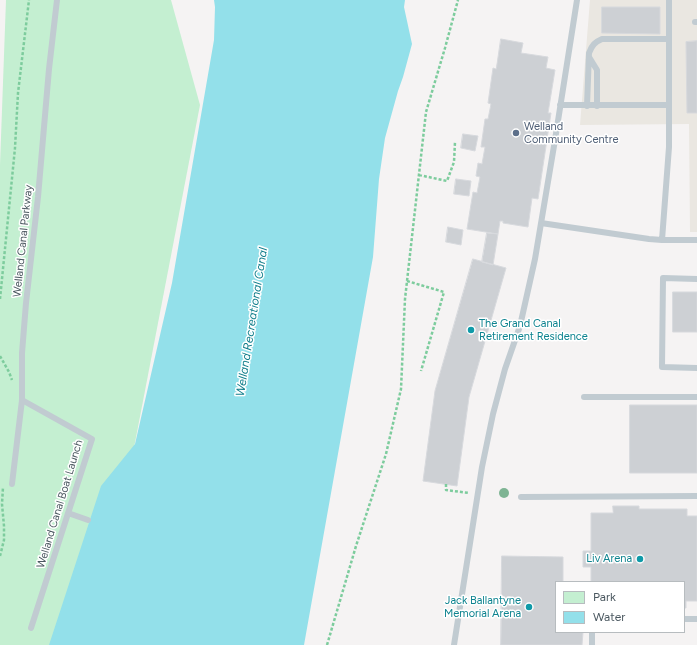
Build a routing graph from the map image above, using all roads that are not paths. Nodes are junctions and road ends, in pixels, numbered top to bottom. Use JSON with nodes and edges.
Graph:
{"nodes":[{"id":1,"x":57,"y":0,"type":"edge"},
{"id":2,"x":577,"y":0,"type":"edge"},
{"id":3,"x":669,"y":0,"type":"edge"},
{"id":4,"x":669,"y":39,"type":"junction"},
{"id":5,"x":589,"y":57,"type":"junction"},
{"id":6,"x":560,"y":105,"type":"junction"},
{"id":7,"x":587,"y":106,"type":"junction"},
{"id":8,"x":597,"y":106,"type":"junction"},
{"id":9,"x":669,"y":106,"type":"junction"},
{"id":10,"x":541,"y":223,"type":"junction"},
{"id":11,"x":662,"y":240,"type":"junction"},
{"id":12,"x":697,"y":240,"type":"edge"},
{"id":13,"x":697,"y":278,"type":"edge"},
{"id":14,"x":697,"y":368,"type":"edge"},
{"id":15,"x":584,"y":397,"type":"dead end"},
{"id":16,"x":697,"y":397,"type":"edge"},
{"id":17,"x":22,"y":400,"type":"junction"},
{"id":18,"x":12,"y":484,"type":"dead end"},
{"id":19,"x":697,"y":496,"type":"edge"},
{"id":20,"x":521,"y":497,"type":"dead end"},
{"id":21,"x":68,"y":514,"type":"junction"},
{"id":22,"x":88,"y":520,"type":"dead end"},
{"id":23,"x":685,"y":619,"type":"edge"},
{"id":24,"x":697,"y":619,"type":"edge"},
{"id":25,"x":31,"y":628,"type":"dead end"},
{"id":26,"x":592,"y":633,"type":"edge"},
{"id":27,"x":454,"y":645,"type":"edge"},
{"id":28,"x":592,"y":645,"type":"edge"}],
"edges":[{"from":1,"to":17,"type":"lane","name":"Welland Canal Parkway"},
{"from":2,"to":6,"type":"lane"},
{"from":3,"to":4,"type":"lane"},
{"from":4,"to":5,"type":"lane"},
{"from":4,"to":9,"type":"lane"},
{"from":5,"to":7,"type":"lane"},
{"from":5,"to":8,"type":"lane"},
{"from":6,"to":7,"type":"lane"},
{"from":6,"to":10,"type":"lane"},
{"from":7,"to":8,"type":"lane"},
{"from":8,"to":9,"type":"lane"},
{"from":9,"to":11,"type":"lane"},
{"from":10,"to":11,"type":"lane"},
{"from":10,"to":27,"type":"lane"},
{"from":11,"to":12,"type":"lane"},
{"from":13,"to":14,"type":"lane"},
{"from":15,"to":16,"type":"lane"},
{"from":17,"to":18,"type":"lane","name":"Welland Canal Parkway"},
{"from":17,"to":21,"type":"lane","name":"Welland Canal Boat Launch"},
{"from":19,"to":20,"type":"lane"},
{"from":21,"to":22,"type":"lane"},
{"from":21,"to":25,"type":"lane","name":"Welland Canal Boat Launch"},
{"from":23,"to":24,"type":"lane"},
{"from":26,"to":28,"type":"lane"}]}
